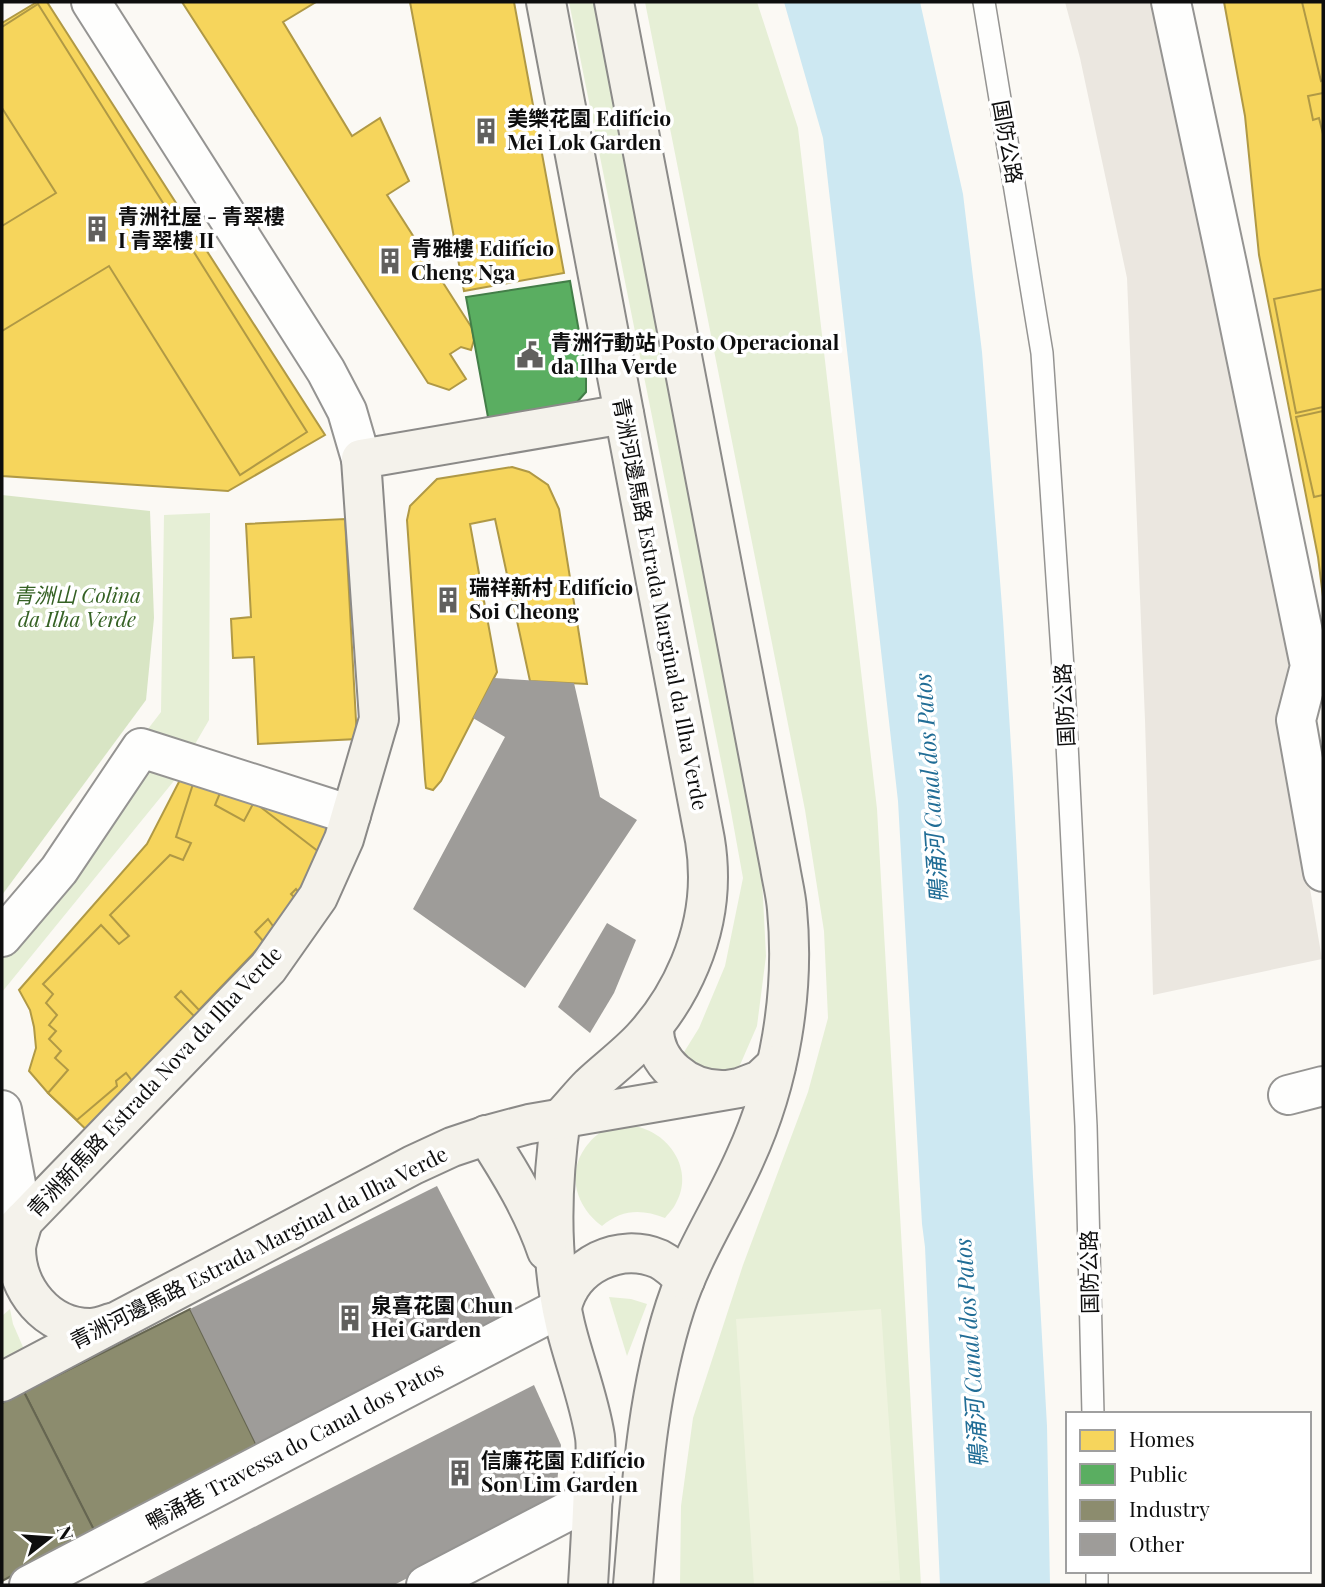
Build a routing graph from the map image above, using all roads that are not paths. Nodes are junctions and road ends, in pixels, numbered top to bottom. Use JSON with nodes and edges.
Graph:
{"nodes":[{"id":1,"x":91,"y":2,"type":"edge"},
{"id":2,"x":546,"y":2,"type":"edge"},
{"id":3,"x":614,"y":2,"type":"edge"},
{"id":4,"x":984,"y":2,"type":"edge"},
{"id":5,"x":1171,"y":2,"type":"edge"},
{"id":6,"x":624,"y":414,"type":"junction"},
{"id":7,"x":361,"y":460,"type":"junction"},
{"id":8,"x":351,"y":815,"type":"junction"},
{"id":9,"x":1323,"y":872,"type":"edge"},
{"id":10,"x":2,"y":937,"type":"edge"},
{"id":11,"x":654,"y":1027,"type":"junction"},
{"id":12,"x":776,"y":1065,"type":"junction"},
{"id":13,"x":727,"y":1090,"type":"junction"},
{"id":14,"x":2,"y":1110,"type":"edge"},
{"id":15,"x":561,"y":1118,"type":"junction"},
{"id":16,"x":486,"y":1135,"type":"junction"},
{"id":17,"x":12,"y":1232,"type":"edge"},
{"id":18,"x":685,"y":1280,"type":"junction"},
{"id":19,"x":559,"y":1294,"type":"junction"},
{"id":20,"x":113,"y":1323,"type":"junction"},
{"id":21,"x":2,"y":1382,"type":"edge"},
{"id":22,"x":1093,"y":1412,"type":"edge"},
{"id":23,"x":593,"y":1498,"type":"junction"},
{"id":24,"x":29,"y":1585,"type":"edge"},
{"id":25,"x":426,"y":1585,"type":"edge"},
{"id":26,"x":588,"y":1585,"type":"edge"},
{"id":27,"x":633,"y":1585,"type":"edge"}],
"edges":[{"from":1,"to":7,"type":"street","name":"青洲新馬路 Estrada Nova da Ilha Verde"},
{"from":2,"to":6,"type":"main road","name":"青洲河邊馬路 Estrada Marginal da Ilha Verde"},
{"from":3,"to":12,"type":"main road"},
{"from":4,"to":22,"type":"lane","name":"国防公路"},
{"from":5,"to":9,"type":"street"},
{"from":6,"to":7,"type":"main road"},
{"from":6,"to":11,"type":"main road","name":"青洲河邊馬路 Estrada Marginal da Ilha Verde"},
{"from":7,"to":8,"type":"main road","name":"青洲新馬路 Estrada Nova da Ilha Verde"},
{"from":8,"to":10,"type":"street"},
{"from":8,"to":17,"type":"main road","name":"青洲新馬路 Estrada Nova da Ilha Verde"},
{"from":11,"to":13,"type":"main road"},
{"from":11,"to":15,"type":"main road","name":"青洲河邊馬路 Estrada Marginal da Ilha Verde"},
{"from":12,"to":13,"type":"main road","name":"青洲河邊馬路 Estrada Marginal da Ilha Verde"},
{"from":12,"to":18,"type":"main road"},
{"from":13,"to":15,"type":"main road","name":"青洲河邊馬路 Estrada Marginal da Ilha Verde"},
{"from":14,"to":17,"type":"street"},
{"from":15,"to":16,"type":"main road","name":"青洲河邊馬路 Estrada Marginal da Ilha Verde"},
{"from":15,"to":19,"type":"main road"},
{"from":16,"to":19,"type":"main road"},
{"from":16,"to":20,"type":"main road","name":"青洲河邊馬路 Estrada Marginal da Ilha Verde"},
{"from":17,"to":20,"type":"main road"},
{"from":18,"to":19,"type":"main road"},
{"from":18,"to":27,"type":"main road"},
{"from":19,"to":23,"type":"main road"},
{"from":19,"to":24,"type":"street","name":"鴨涌巷 Travessa do Canal dos Patos"},
{"from":20,"to":21,"type":"main road","name":"青洲河邊馬路 Estrada Marginal da Ilha Verde"},
{"from":23,"to":25,"type":"street"},
{"from":23,"to":26,"type":"main road"}]}
